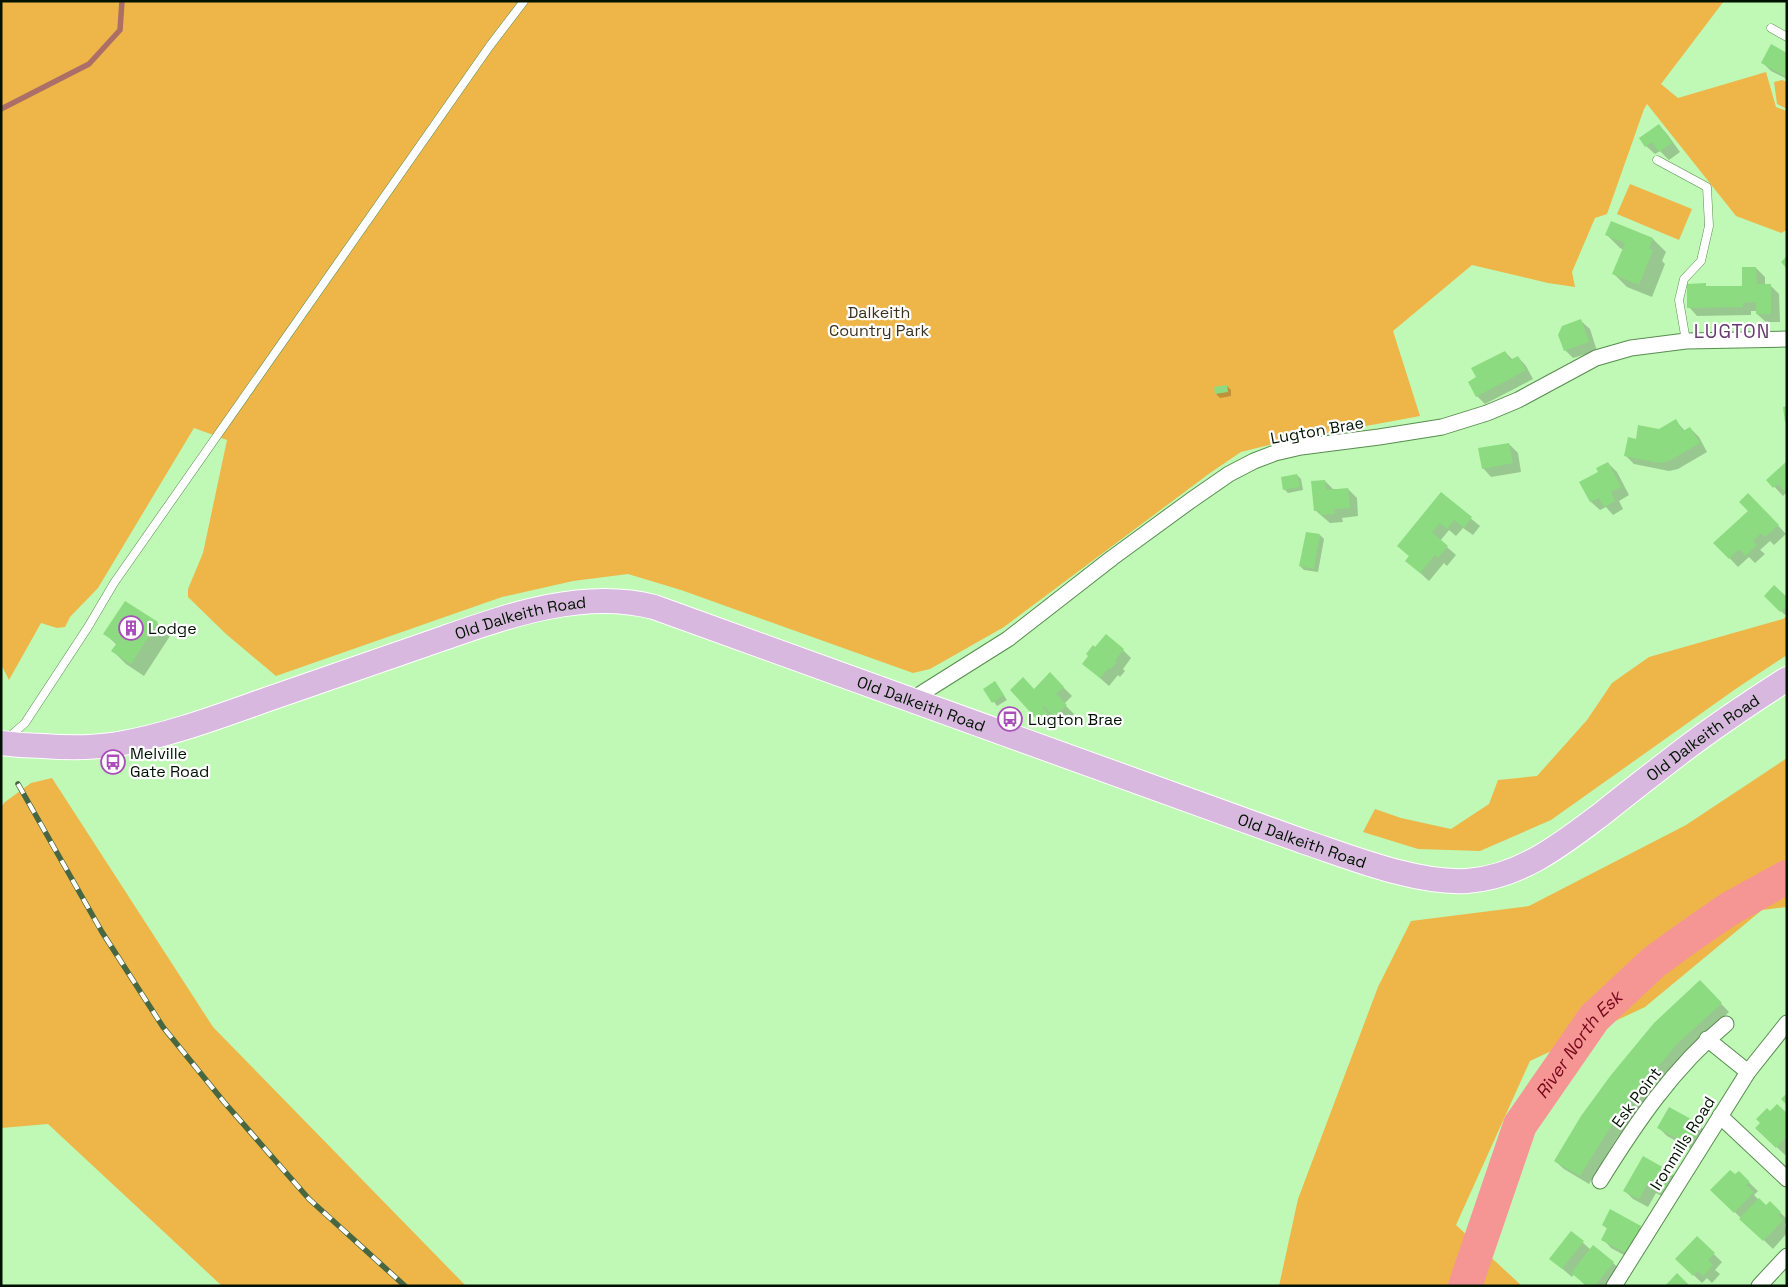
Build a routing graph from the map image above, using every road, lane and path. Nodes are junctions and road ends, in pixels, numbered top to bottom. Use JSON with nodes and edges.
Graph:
{"nodes":[{"id":1,"x":524,"y":1,"type":"edge"},
{"id":2,"x":1771,"y":28,"type":"dead end"},
{"id":3,"x":1787,"y":36,"type":"edge"},
{"id":4,"x":1657,"y":160,"type":"dead end"},
{"id":5,"x":1787,"y":339,"type":"edge"},
{"id":6,"x":1686,"y":342,"type":"junction"},
{"id":7,"x":1787,"y":679,"type":"edge"},
{"id":8,"x":911,"y":700,"type":"junction"},
{"id":9,"x":2,"y":743,"type":"edge"},
{"id":10,"x":1787,"y":1023,"type":"edge"},
{"id":11,"x":1726,"y":1024,"type":"dead end"},
{"id":12,"x":1707,"y":1039,"type":"junction"},
{"id":13,"x":1748,"y":1072,"type":"junction"},
{"id":14,"x":1720,"y":1116,"type":"junction"},
{"id":15,"x":1787,"y":1179,"type":"edge"},
{"id":16,"x":1600,"y":1181,"type":"dead end"},
{"id":17,"x":1787,"y":1256,"type":"edge"},
{"id":18,"x":1614,"y":1286,"type":"edge"},
{"id":19,"x":1759,"y":1286,"type":"edge"}],
"edges":[{"from":1,"to":9,"type":"lane"},
{"from":2,"to":3,"type":"lane"},
{"from":4,"to":6,"type":"lane"},
{"from":5,"to":6,"type":"street","name":"Lugton Brae"},
{"from":6,"to":8,"type":"street","name":"Lugton Brae"},
{"from":7,"to":8,"type":"main road","name":"Old Dalkeith Road"},
{"from":8,"to":9,"type":"main road","name":"Old Dalkeith Road"},
{"from":10,"to":13,"type":"street","name":"Ironmills Road"},
{"from":11,"to":12,"type":"street","name":"Esk Point"},
{"from":12,"to":13,"type":"street"},
{"from":12,"to":16,"type":"street","name":"Esk Point"},
{"from":13,"to":14,"type":"street","name":"Ironmills Road"},
{"from":14,"to":15,"type":"street"},
{"from":14,"to":18,"type":"street","name":"Ironmills Road"},
{"from":17,"to":19,"type":"street"}]}
